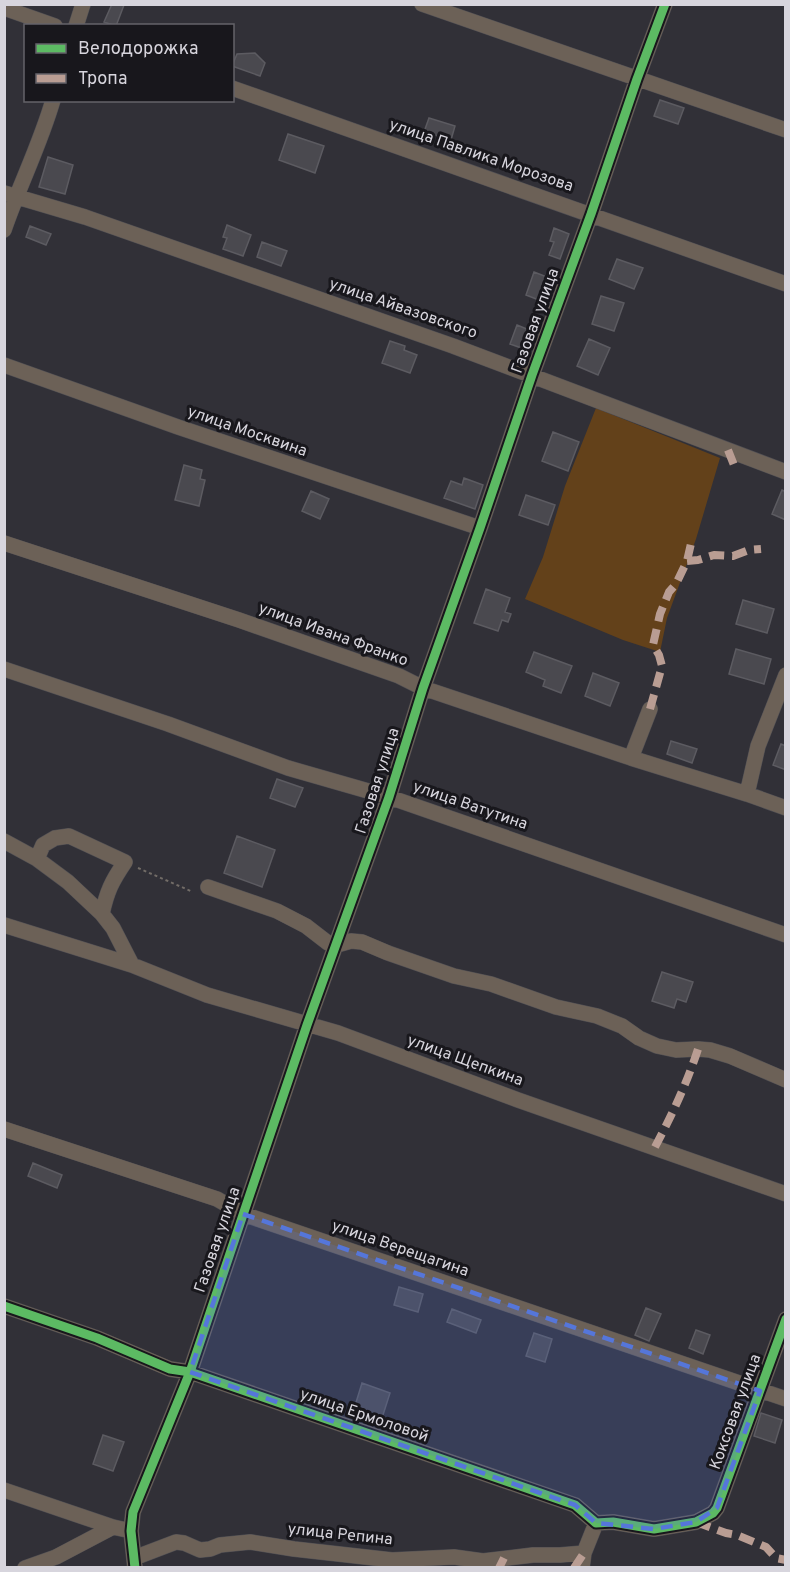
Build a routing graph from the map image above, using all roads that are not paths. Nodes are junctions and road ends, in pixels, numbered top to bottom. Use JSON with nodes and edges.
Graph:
{"nodes":[{"id":1,"x":83,"y":4,"type":"edge"},
{"id":2,"x":422,"y":4,"type":"edge"},
{"id":3,"x":665,"y":4,"type":"edge"},
{"id":4,"x":4,"y":8,"type":"edge"},
{"id":5,"x":49,"y":24,"type":"edge"},
{"id":6,"x":77,"y":24,"type":"edge"},
{"id":7,"x":637,"y":79,"type":"junction"},
{"id":8,"x":234,"y":89,"type":"edge"},
{"id":9,"x":52,"y":102,"type":"edge"},
{"id":10,"x":786,"y":130,"type":"edge"},
{"id":11,"x":10,"y":195,"type":"edge"},
{"id":12,"x":591,"y":214,"type":"junction"},
{"id":13,"x":4,"y":230,"type":"edge"},
{"id":14,"x":786,"y":284,"type":"edge"},
{"id":15,"x":4,"y":365,"type":"edge"},
{"id":16,"x":532,"y":375,"type":"junction"},
{"id":17,"x":786,"y":472,"type":"edge"},
{"id":18,"x":480,"y":528,"type":"junction"},
{"id":19,"x":4,"y":543,"type":"edge"},
{"id":20,"x":4,"y":669,"type":"edge"},
{"id":21,"x":786,"y":675,"type":"edge"},
{"id":22,"x":423,"y":688,"type":"junction"},
{"id":23,"x":650,"y":710,"type":"dead end"},
{"id":24,"x":631,"y":758,"type":"junction"},
{"id":25,"x":747,"y":794,"type":"junction"},
{"id":26,"x":389,"y":797,"type":"junction"},
{"id":27,"x":786,"y":808,"type":"edge"},
{"id":28,"x":4,"y":841,"type":"edge"},
{"id":29,"x":37,"y":859,"type":"junction"},
{"id":30,"x":208,"y":887,"type":"road end"},
{"id":31,"x":102,"y":914,"type":"junction"},
{"id":32,"x":4,"y":925,"type":"edge"},
{"id":33,"x":786,"y":935,"type":"edge"},
{"id":34,"x":337,"y":945,"type":"junction"},
{"id":35,"x":132,"y":965,"type":"junction"},
{"id":36,"x":307,"y":1025,"type":"junction"},
{"id":37,"x":786,"y":1080,"type":"edge"},
{"id":38,"x":4,"y":1129,"type":"edge"},
{"id":39,"x":786,"y":1194,"type":"edge"},
{"id":40,"x":243,"y":1214,"type":"junction"},
{"id":41,"x":4,"y":1306,"type":"edge"},
{"id":42,"x":786,"y":1319,"type":"edge"},
{"id":43,"x":190,"y":1372,"type":"junction"},
{"id":44,"x":760,"y":1390,"type":"junction"},
{"id":45,"x":786,"y":1400,"type":"edge"},
{"id":46,"x":4,"y":1490,"type":"edge"},
{"id":47,"x":596,"y":1523,"type":"junction"},
{"id":48,"x":113,"y":1527,"type":"junction"},
{"id":49,"x":131,"y":1531,"type":"junction"},
{"id":50,"x":583,"y":1560,"type":"edge"},
{"id":51,"x":135,"y":1563,"type":"edge"},
{"id":52,"x":25,"y":1568,"type":"edge"}],
"edges":[{"from":1,"to":6,"type":"street"},
{"from":2,"to":7,"type":"street"},
{"from":3,"to":7,"type":"street","name":"Газовая улица"},
{"from":4,"to":5,"type":"street"},
{"from":7,"to":10,"type":"street"},
{"from":7,"to":12,"type":"street","name":"Газовая улица"},
{"from":8,"to":12,"type":"street","name":"улица Павлика Морозова"},
{"from":9,"to":11,"type":"street"},
{"from":11,"to":13,"type":"street"},
{"from":11,"to":16,"type":"street","name":"улица Айвазовского"},
{"from":12,"to":14,"type":"street","name":"улица Павлика Морозова"},
{"from":12,"to":16,"type":"street","name":"Газовая улица"},
{"from":15,"to":18,"type":"street","name":"улица Москвина"},
{"from":16,"to":17,"type":"street","name":"улица Айвазовского"},
{"from":16,"to":18,"type":"street","name":"Газовая улица"},
{"from":18,"to":22,"type":"street","name":"Газовая улица"},
{"from":19,"to":22,"type":"street","name":"улица Ивана Франко"},
{"from":20,"to":26,"type":"street","name":"улица Ватутина"},
{"from":21,"to":25,"type":"street"},
{"from":22,"to":24,"type":"street","name":"улица Ивана Франко"},
{"from":22,"to":26,"type":"street","name":"Газовая улица"},
{"from":23,"to":24,"type":"street"},
{"from":24,"to":25,"type":"street","name":"улица Ивана Франко"},
{"from":25,"to":27,"type":"street","name":"улица Ивана Франко"},
{"from":26,"to":33,"type":"street","name":"улица Ватутина"},
{"from":26,"to":34,"type":"street","name":"Газовая улица"},
{"from":28,"to":29,"type":"street"},
{"from":29,"to":31,"type":"street"},
{"from":29,"to":31,"type":"street"},
{"from":30,"to":34,"type":"street"},
{"from":31,"to":35,"type":"street"},
{"from":32,"to":35,"type":"street","name":"улица Щепкина"},
{"from":34,"to":36,"type":"street","name":"Газовая улица"},
{"from":34,"to":37,"type":"street"},
{"from":35,"to":36,"type":"street","name":"улица Щепкина"},
{"from":36,"to":39,"type":"street","name":"улица Щепкина"},
{"from":36,"to":40,"type":"street","name":"Газовая улица"},
{"from":38,"to":40,"type":"street","name":"улица Верещагина"},
{"from":40,"to":43,"type":"street","name":"Газовая улица"},
{"from":40,"to":44,"type":"street","name":"улица Верещагина"},
{"from":41,"to":43,"type":"street","name":"улица Ермоловой"},
{"from":42,"to":44,"type":"street","name":"Коксовая улица"},
{"from":43,"to":47,"type":"street","name":"улица Ермоловой"},
{"from":43,"to":49,"type":"street","name":"Газовая улица"},
{"from":44,"to":45,"type":"street","name":"улица Верещагина"},
{"from":44,"to":47,"type":"street","name":"Коксовая улица"},
{"from":46,"to":48,"type":"street"},
{"from":47,"to":50,"type":"street"},
{"from":48,"to":49,"type":"street"},
{"from":48,"to":52,"type":"street"},
{"from":49,"to":51,"type":"street","name":"Газовая улица"},
{"from":50,"to":51,"type":"street","name":"улица Репина"}]}
